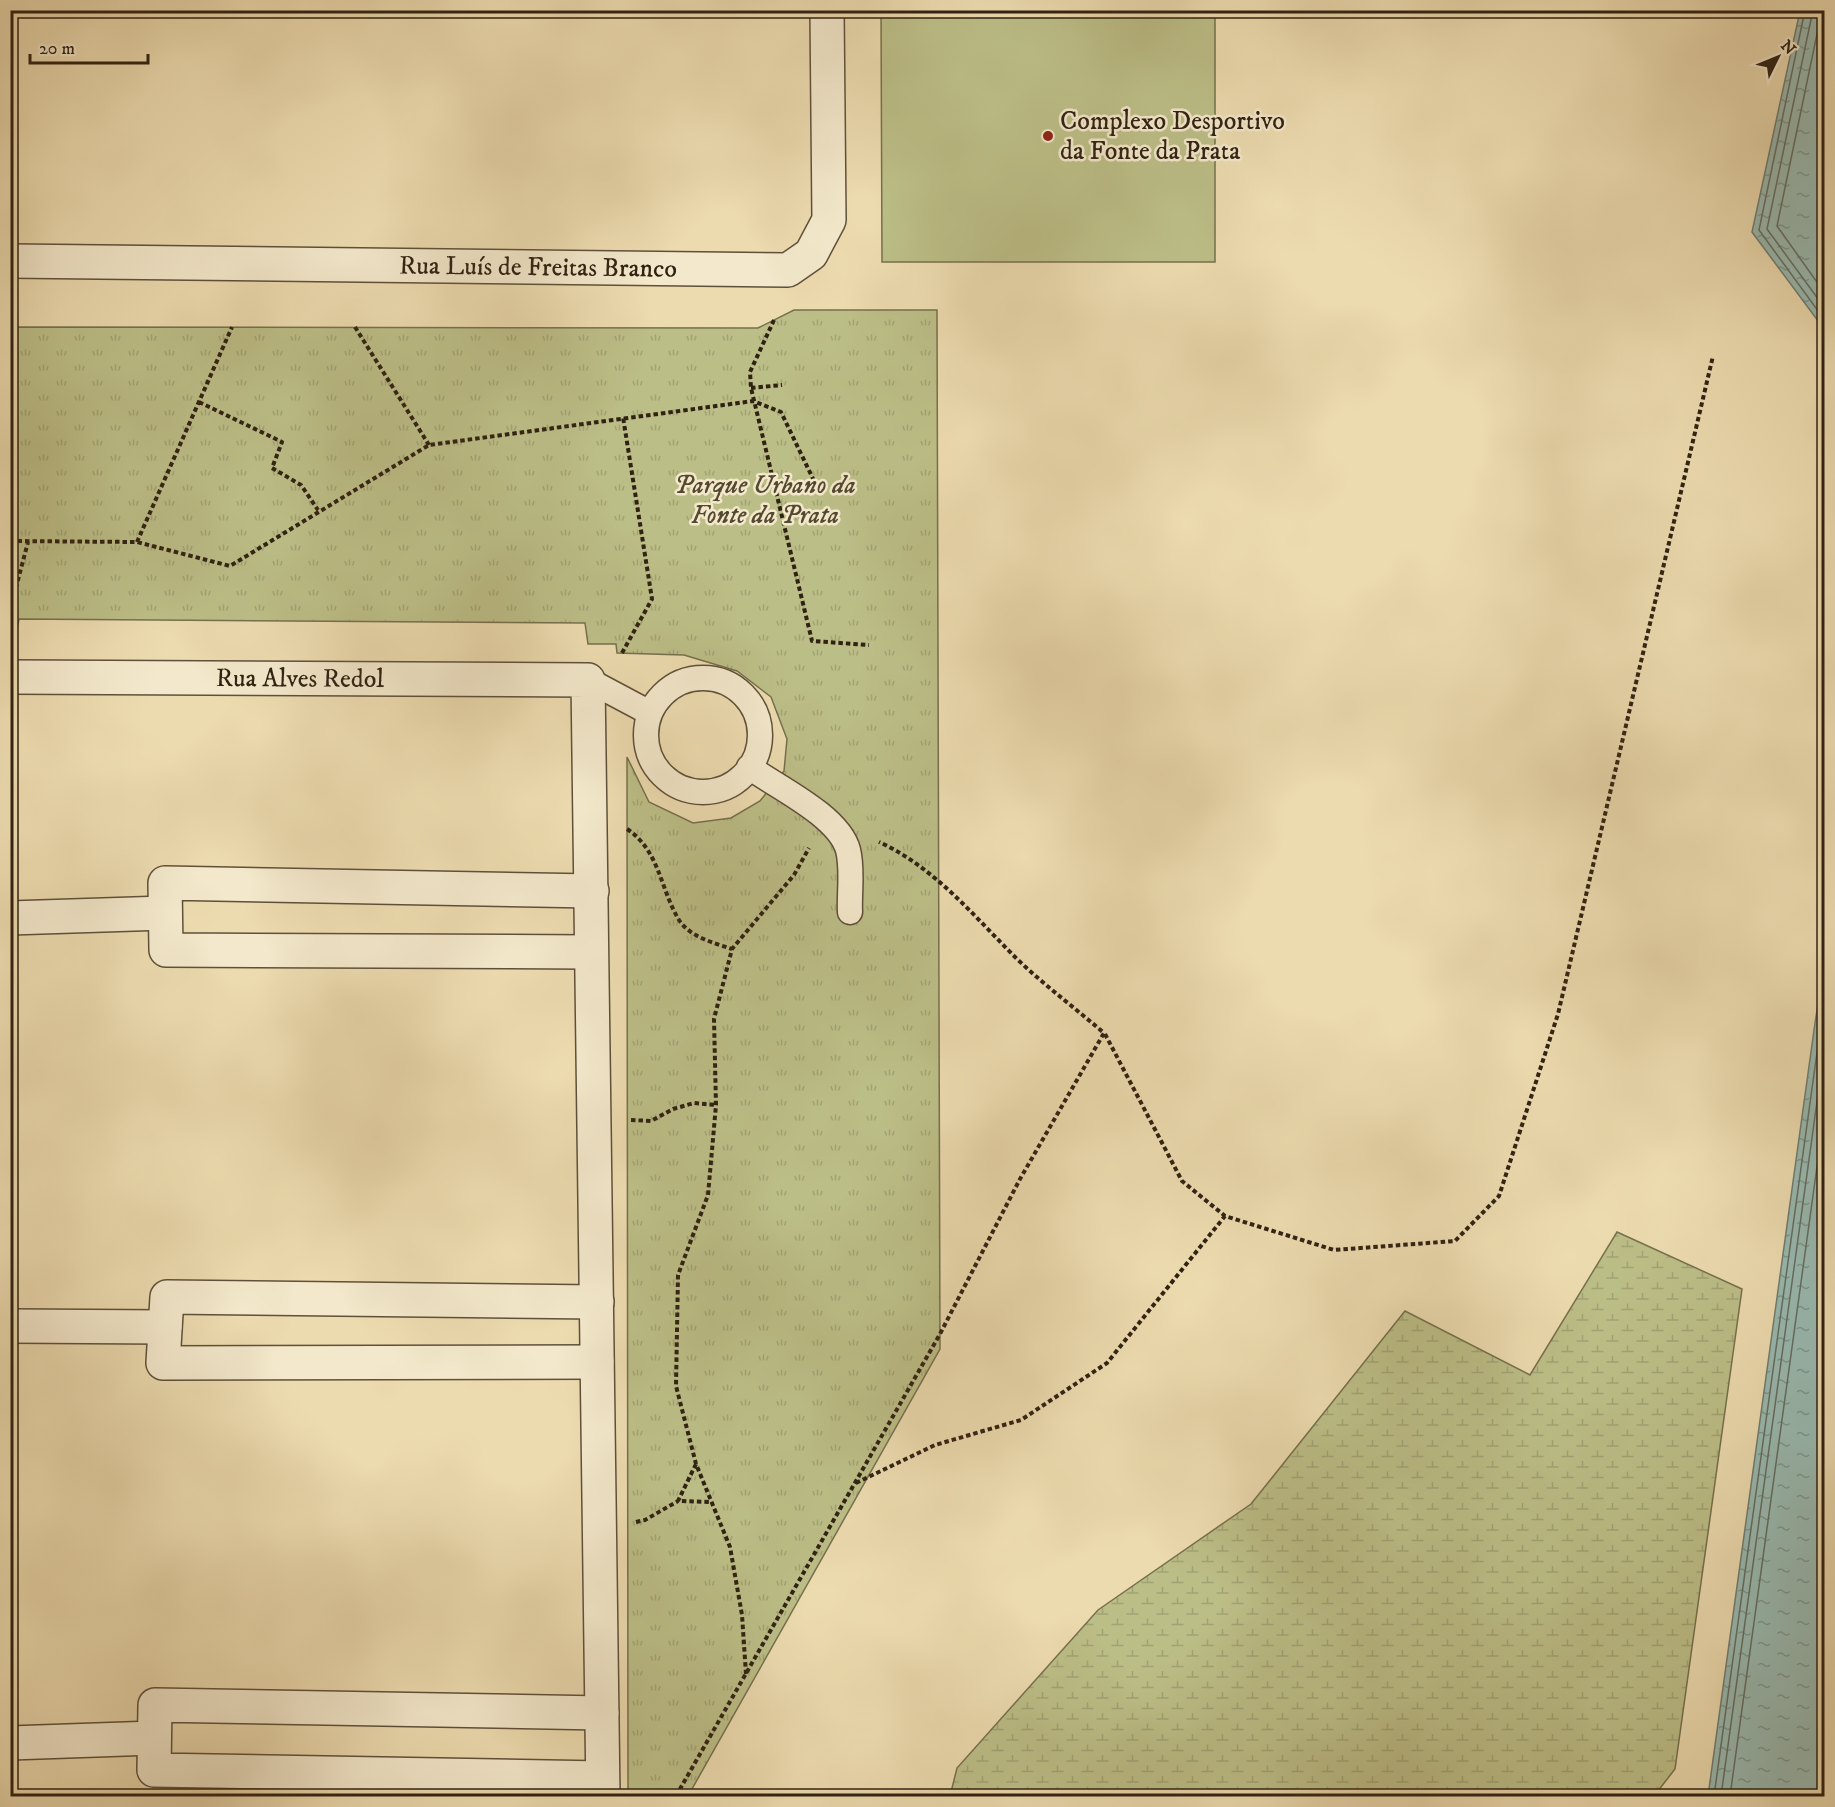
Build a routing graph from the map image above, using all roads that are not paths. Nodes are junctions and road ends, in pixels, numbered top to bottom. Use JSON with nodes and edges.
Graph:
{"nodes":[{"id":1,"x":827,"y":10,"type":"edge"},
{"id":2,"x":10,"y":261,"type":"edge"},
{"id":3,"x":10,"y":677,"type":"edge"},
{"id":4,"x":588,"y":680,"type":"junction"},
{"id":5,"x":650,"y":713,"type":"junction"},
{"id":6,"x":749,"y":767,"type":"junction"},
{"id":7,"x":591,"y":891,"type":"junction"},
{"id":8,"x":850,"y":912,"type":"dead end"},
{"id":9,"x":165,"y":913,"type":"junction"},
{"id":10,"x":10,"y":918,"type":"edge"},
{"id":11,"x":591,"y":952,"type":"junction"},
{"id":12,"x":597,"y":1302,"type":"junction"},
{"id":13,"x":10,"y":1326,"type":"edge"},
{"id":14,"x":165,"y":1327,"type":"junction"},
{"id":15,"x":597,"y":1362,"type":"junction"},
{"id":16,"x":602,"y":1713,"type":"junction"},
{"id":17,"x":154,"y":1738,"type":"junction"},
{"id":18,"x":10,"y":1743,"type":"edge"},
{"id":19,"x":602,"y":1788,"type":"edge"}],
"edges":[{"from":1,"to":2,"type":"street","name":"Rua Luís de Freitas Branco"},
{"from":3,"to":4,"type":"street","name":"Rua Alves Redol"},
{"from":4,"to":5,"type":"lane"},
{"from":4,"to":7,"type":"street"},
{"from":5,"to":6,"type":"lane"},
{"from":5,"to":6,"type":"lane"},
{"from":6,"to":8,"type":"lane"},
{"from":7,"to":9,"type":"street"},
{"from":7,"to":11,"type":"street"},
{"from":9,"to":10,"type":"street"},
{"from":9,"to":11,"type":"street"},
{"from":11,"to":12,"type":"street"},
{"from":12,"to":14,"type":"street"},
{"from":12,"to":15,"type":"street"},
{"from":13,"to":14,"type":"street"},
{"from":14,"to":15,"type":"street"},
{"from":15,"to":16,"type":"street"},
{"from":16,"to":17,"type":"street"},
{"from":16,"to":19,"type":"street"},
{"from":17,"to":18,"type":"street"},
{"from":17,"to":19,"type":"street"}]}
